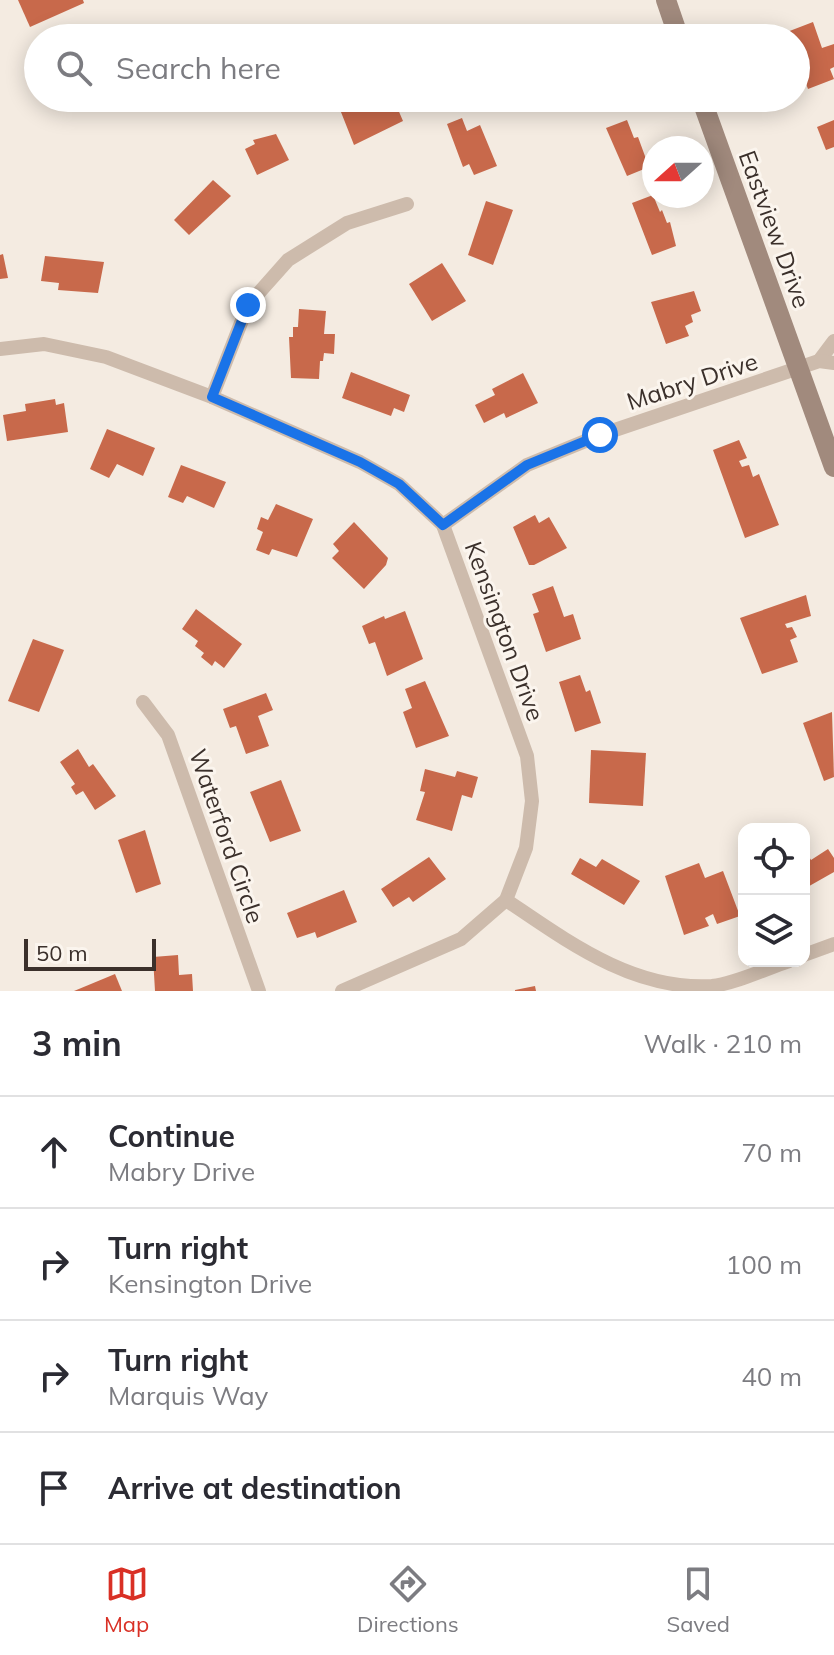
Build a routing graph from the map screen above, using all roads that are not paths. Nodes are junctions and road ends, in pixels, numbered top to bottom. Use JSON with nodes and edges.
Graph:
{"nodes":[{"id":1,"x":666,"y":0,"type":"edge"},
{"id":2,"x":674,"y":24,"type":"edge"},
{"id":3,"x":706,"y":112,"type":"edge"},
{"id":4,"x":407,"y":204,"type":"dead end"},
{"id":5,"x":834,"y":341,"type":"edge"},
{"id":6,"x":0,"y":349,"type":"edge"},
{"id":7,"x":826,"y":362,"type":"edge"},
{"id":8,"x":798,"y":369,"type":"junction"},
{"id":9,"x":212,"y":397,"type":"junction"},
{"id":10,"x":834,"y":467,"type":"edge"},
{"id":11,"x":443,"y":525,"type":"junction"},
{"id":12,"x":143,"y":702,"type":"dead end"},
{"id":13,"x":506,"y":900,"type":"junction"},
{"id":14,"x":834,"y":944,"type":"edge"},
{"id":15,"x":810,"y":953,"type":"edge"},
{"id":16,"x":772,"y":967,"type":"edge"},
{"id":17,"x":713,"y":988,"type":"edge"},
{"id":18,"x":259,"y":991,"type":"edge"},
{"id":19,"x":342,"y":991,"type":"edge"}],
"edges":[{"from":1,"to":2,"type":"street"},
{"from":3,"to":8,"type":"street","name":"Eastview Drive"},
{"from":4,"to":9,"type":"street"},
{"from":5,"to":7,"type":"street"},
{"from":6,"to":9,"type":"street","name":"Kensington Drive"},
{"from":7,"to":8,"type":"street","name":"Mabry Drive"},
{"from":8,"to":10,"type":"street","name":"Eastview Drive"},
{"from":8,"to":11,"type":"street","name":"Mabry Drive"},
{"from":9,"to":11,"type":"street","name":"Kensington Drive"},
{"from":11,"to":13,"type":"street","name":"Kensington Drive"},
{"from":12,"to":18,"type":"street","name":"Waterford Circle"},
{"from":13,"to":17,"type":"street"},
{"from":13,"to":19,"type":"street","name":"Kensington Drive"},
{"from":14,"to":15,"type":"street"},
{"from":16,"to":17,"type":"street"}]}
